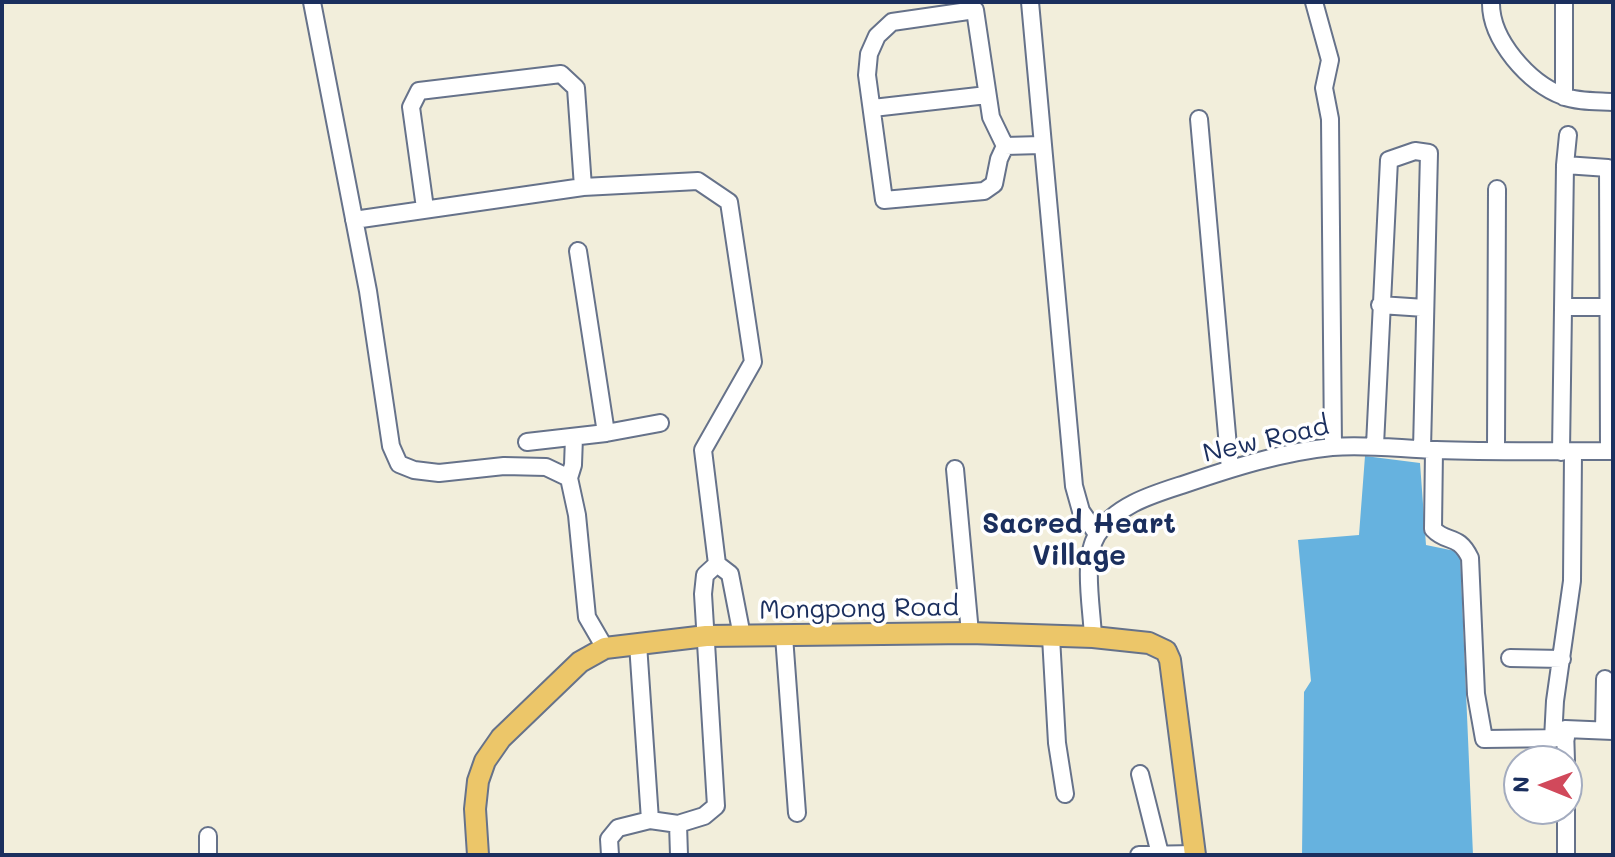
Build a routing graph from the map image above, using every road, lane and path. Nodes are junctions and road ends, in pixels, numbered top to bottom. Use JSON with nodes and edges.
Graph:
{"nodes":[{"id":1,"x":312,"y":2,"type":"edge"},
{"id":2,"x":1030,"y":2,"type":"edge"},
{"id":3,"x":1314,"y":2,"type":"edge"},
{"id":4,"x":1491,"y":2,"type":"edge"},
{"id":5,"x":1564,"y":2,"type":"edge"},
{"id":6,"x":987,"y":95,"type":"junction"},
{"id":7,"x":1564,"y":97,"type":"junction"},
{"id":8,"x":1613,"y":102,"type":"edge"},
{"id":9,"x":873,"y":108,"type":"junction"},
{"id":10,"x":1199,"y":119,"type":"dead end"},
{"id":11,"x":1568,"y":135,"type":"dead end"},
{"id":12,"x":1041,"y":145,"type":"junction"},
{"id":13,"x":1005,"y":146,"type":"junction"},
{"id":14,"x":1565,"y":165,"type":"junction"},
{"id":15,"x":583,"y":187,"type":"junction"},
{"id":16,"x":1497,"y":189,"type":"dead end"},
{"id":17,"x":425,"y":208,"type":"junction"},
{"id":18,"x":354,"y":220,"type":"junction"},
{"id":19,"x":578,"y":251,"type":"dead end"},
{"id":20,"x":1380,"y":305,"type":"junction"},
{"id":21,"x":1565,"y":307,"type":"junction"},
{"id":22,"x":1608,"y":307,"type":"junction"},
{"id":23,"x":1425,"y":308,"type":"junction"},
{"id":24,"x":660,"y":423,"type":"dead end"},
{"id":25,"x":606,"y":433,"type":"junction"},
{"id":26,"x":574,"y":437,"type":"junction"},
{"id":27,"x":527,"y":442,"type":"dead end"},
{"id":28,"x":1375,"y":445,"type":"junction"},
{"id":29,"x":1333,"y":447,"type":"junction"},
{"id":30,"x":1428,"y":449,"type":"junction"},
{"id":31,"x":1496,"y":449,"type":"junction"},
{"id":32,"x":1611,"y":451,"type":"edge"},
{"id":33,"x":1567,"y":452,"type":"junction"},
{"id":34,"x":955,"y":469,"type":"dead end"},
{"id":35,"x":1230,"y":469,"type":"junction"},
{"id":36,"x":569,"y":478,"type":"junction"},
{"id":37,"x":1097,"y":534,"type":"junction"},
{"id":38,"x":717,"y":564,"type":"junction"},
{"id":39,"x":970,"y":633,"type":"junction"},
{"id":40,"x":706,"y":636,"type":"junction"},
{"id":41,"x":742,"y":636,"type":"junction"},
{"id":42,"x":784,"y":636,"type":"junction"},
{"id":43,"x":1051,"y":637,"type":"junction"},
{"id":44,"x":1093,"y":637,"type":"junction"},
{"id":45,"x":638,"y":644,"type":"junction"},
{"id":46,"x":605,"y":648,"type":"junction"},
{"id":47,"x":1510,"y":658,"type":"dead end"},
{"id":48,"x":1562,"y":659,"type":"junction"},
{"id":49,"x":1605,"y":679,"type":"dead end"},
{"id":50,"x":1608,"y":731,"type":"edge"},
{"id":51,"x":1559,"y":738,"type":"junction"},
{"id":52,"x":1561,"y":745,"type":"edge"},
{"id":53,"x":1140,"y":774,"type":"dead end"},
{"id":54,"x":1065,"y":794,"type":"dead end"},
{"id":55,"x":797,"y":813,"type":"dead end"},
{"id":56,"x":650,"y":820,"type":"junction"},
{"id":57,"x":678,"y":824,"type":"junction"},
{"id":58,"x":1566,"y":825,"type":"edge"},
{"id":59,"x":208,"y":836,"type":"dead end"},
{"id":60,"x":1160,"y":854,"type":"edge"},
{"id":61,"x":1195,"y":854,"type":"edge"},
{"id":62,"x":208,"y":855,"type":"edge"},
{"id":63,"x":478,"y":855,"type":"edge"},
{"id":64,"x":610,"y":855,"type":"edge"},
{"id":65,"x":679,"y":855,"type":"edge"},
{"id":66,"x":1139,"y":855,"type":"edge"},
{"id":67,"x":1566,"y":855,"type":"edge"}],
"edges":[{"from":1,"to":18,"type":"street"},
{"from":2,"to":12,"type":"street"},
{"from":3,"to":29,"type":"street"},
{"from":4,"to":7,"type":"street"},
{"from":5,"to":7,"type":"street"},
{"from":6,"to":9,"type":"street"},
{"from":6,"to":9,"type":"street"},
{"from":6,"to":13,"type":"street"},
{"from":7,"to":8,"type":"street"},
{"from":9,"to":13,"type":"street"},
{"from":10,"to":35,"type":"street"},
{"from":11,"to":14,"type":"street"},
{"from":12,"to":13,"type":"street"},
{"from":12,"to":37,"type":"street"},
{"from":14,"to":21,"type":"street"},
{"from":14,"to":22,"type":"street"},
{"from":15,"to":17,"type":"street"},
{"from":15,"to":17,"type":"street"},
{"from":15,"to":38,"type":"street"},
{"from":16,"to":31,"type":"street"},
{"from":17,"to":18,"type":"street"},
{"from":18,"to":36,"type":"street"},
{"from":19,"to":25,"type":"street"},
{"from":20,"to":23,"type":"street"},
{"from":20,"to":23,"type":"street"},
{"from":20,"to":28,"type":"street"},
{"from":21,"to":22,"type":"street"},
{"from":21,"to":33,"type":"street"},
{"from":22,"to":32,"type":"street"},
{"from":23,"to":30,"type":"street"},
{"from":24,"to":25,"type":"street"},
{"from":25,"to":26,"type":"street"},
{"from":26,"to":27,"type":"street"},
{"from":26,"to":36,"type":"street"},
{"from":28,"to":29,"type":"street","name":"New Road"},
{"from":28,"to":30,"type":"street","name":"New Road"},
{"from":29,"to":35,"type":"street","name":"New Road"},
{"from":30,"to":31,"type":"street","name":"New Road"},
{"from":30,"to":51,"type":"street"},
{"from":31,"to":33,"type":"street","name":"New Road"},
{"from":32,"to":33,"type":"street","name":"New Road"},
{"from":33,"to":48,"type":"street"},
{"from":34,"to":39,"type":"street"},
{"from":35,"to":37,"type":"street","name":"New Road"},
{"from":36,"to":46,"type":"street"},
{"from":37,"to":44,"type":"street"},
{"from":38,"to":40,"type":"street"},
{"from":38,"to":41,"type":"street"},
{"from":39,"to":42,"type":"main road","name":"Mongpong Road"},
{"from":39,"to":43,"type":"main road","name":"Mongpong Road"},
{"from":40,"to":41,"type":"main road","name":"Mongpong Road"},
{"from":40,"to":45,"type":"main road","name":"Mongpong Road"},
{"from":40,"to":57,"type":"street"},
{"from":41,"to":42,"type":"main road","name":"Mongpong Road"},
{"from":42,"to":55,"type":"street"},
{"from":43,"to":44,"type":"main road","name":"Mongpong Road"},
{"from":43,"to":54,"type":"street"},
{"from":44,"to":61,"type":"main road","name":"Mongpong Road"},
{"from":45,"to":46,"type":"main road","name":"Mongpong Road"},
{"from":45,"to":56,"type":"street"},
{"from":46,"to":63,"type":"main road","name":"Mongpong Road"},
{"from":47,"to":48,"type":"street"},
{"from":48,"to":51,"type":"street"},
{"from":49,"to":50,"type":"street"},
{"from":50,"to":51,"type":"street"},
{"from":51,"to":52,"type":"street"},
{"from":53,"to":60,"type":"street"},
{"from":56,"to":57,"type":"street"},
{"from":56,"to":64,"type":"street"},
{"from":57,"to":65,"type":"street"},
{"from":58,"to":67,"type":"street"},
{"from":59,"to":62,"type":"street"},
{"from":60,"to":61,"type":"street"},
{"from":60,"to":66,"type":"street"}]}
